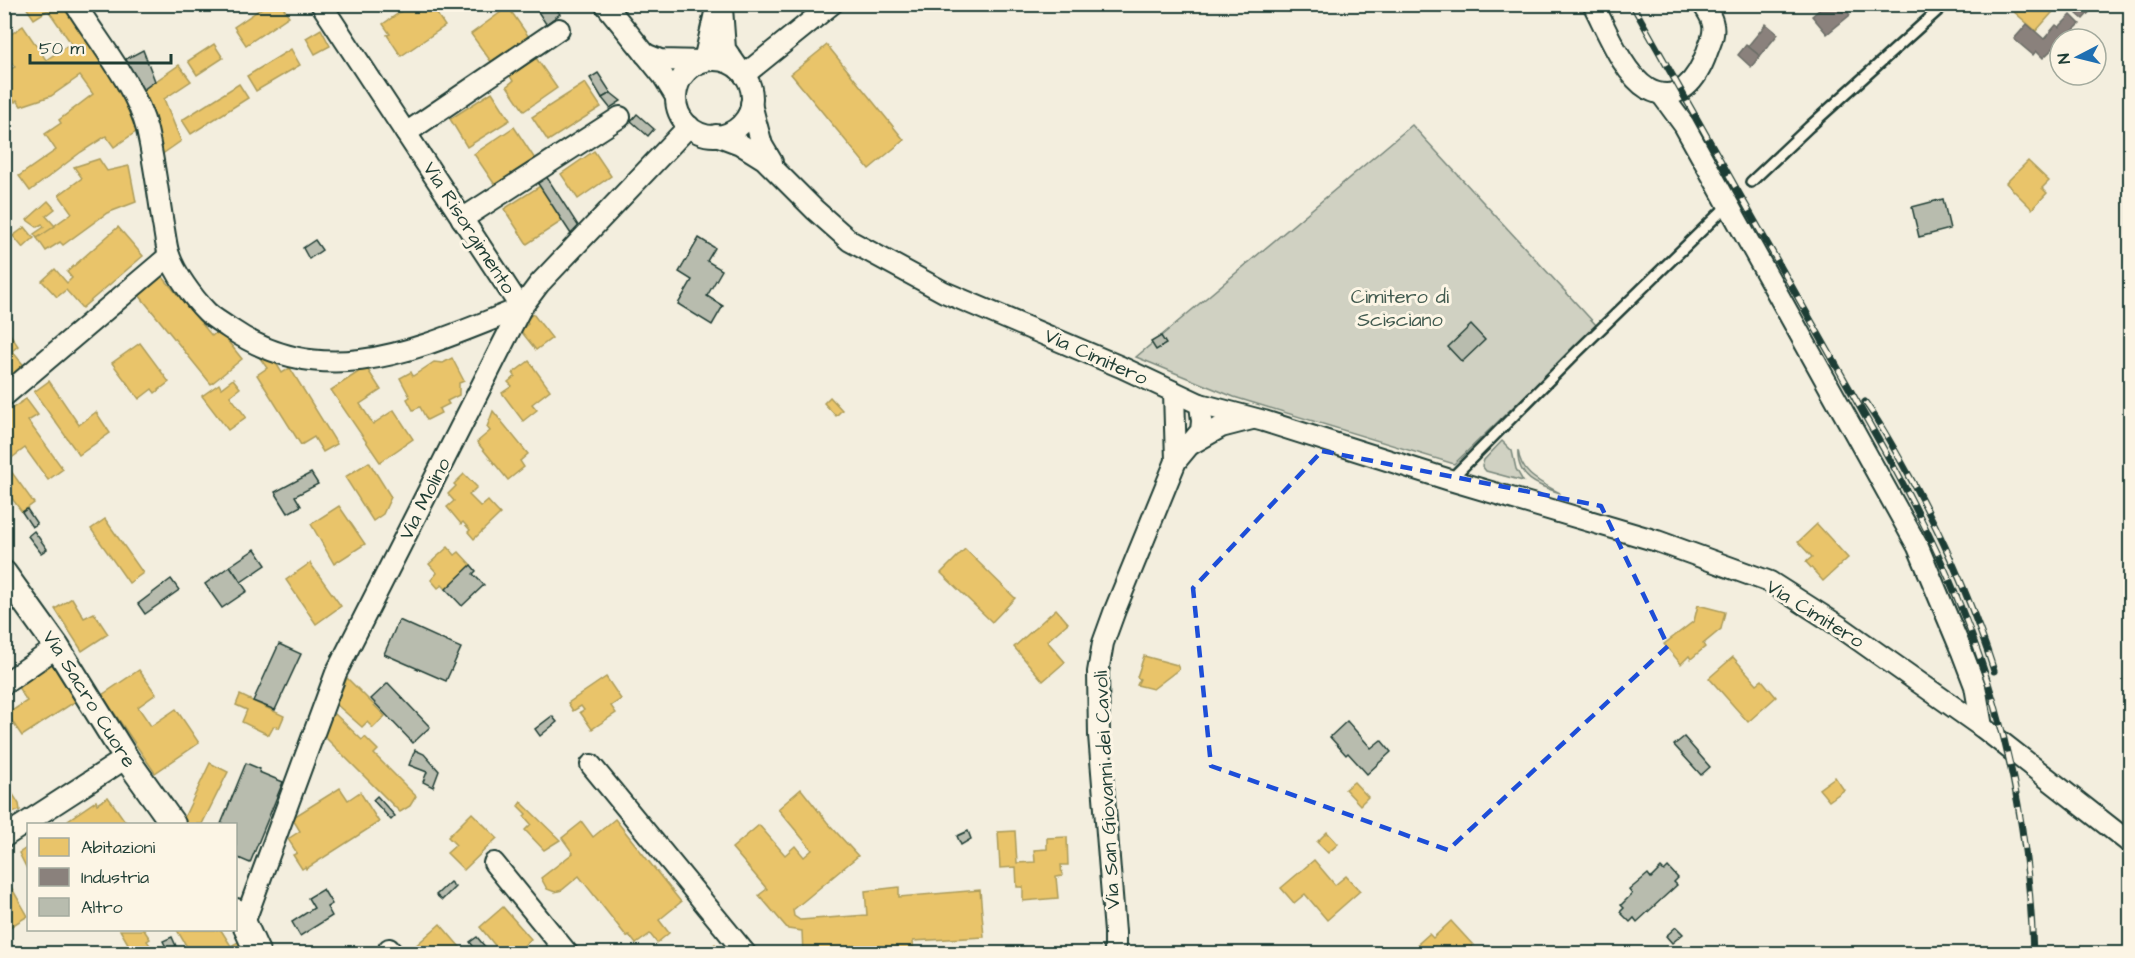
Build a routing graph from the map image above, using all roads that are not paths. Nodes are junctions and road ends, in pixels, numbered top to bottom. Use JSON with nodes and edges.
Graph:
{"nodes":[{"id":1,"x":75,"y":4,"type":"edge"},
{"id":2,"x":321,"y":4,"type":"edge"},
{"id":3,"x":605,"y":4,"type":"edge"},
{"id":4,"x":717,"y":4,"type":"edge"},
{"id":5,"x":722,"y":4,"type":"edge"},
{"id":6,"x":832,"y":4,"type":"edge"},
{"id":7,"x":1593,"y":4,"type":"edge"},
{"id":8,"x":1703,"y":4,"type":"edge"},
{"id":9,"x":1945,"y":4,"type":"edge"},
{"id":10,"x":559,"y":29,"type":"dead end"},
{"id":11,"x":645,"y":54,"type":"junction"},
{"id":12,"x":704,"y":61,"type":"junction"},
{"id":13,"x":741,"y":72,"type":"junction"},
{"id":14,"x":1662,"y":95,"type":"junction"},
{"id":15,"x":676,"y":97,"type":"junction"},
{"id":16,"x":751,"y":104,"type":"junction"},
{"id":17,"x":620,"y":117,"type":"dead end"},
{"id":18,"x":689,"y":126,"type":"junction"},
{"id":19,"x":406,"y":133,"type":"junction"},
{"id":20,"x":716,"y":135,"type":"junction"},
{"id":21,"x":777,"y":169,"type":"junction"},
{"id":22,"x":1751,"y":182,"type":"dead end"},
{"id":23,"x":1731,"y":202,"type":"junction"},
{"id":24,"x":462,"y":219,"type":"junction"},
{"id":25,"x":169,"y":256,"type":"junction"},
{"id":26,"x":521,"y":308,"type":"junction"},
{"id":27,"x":1174,"y":392,"type":"junction"},
{"id":28,"x":4,"y":396,"type":"edge"},
{"id":29,"x":1200,"y":404,"type":"junction"},
{"id":30,"x":1255,"y":419,"type":"junction"},
{"id":31,"x":1191,"y":444,"type":"junction"},
{"id":32,"x":1176,"y":462,"type":"junction"},
{"id":33,"x":1450,"y":480,"type":"junction"},
{"id":34,"x":4,"y":573,"type":"edge"},
{"id":35,"x":57,"y":647,"type":"junction"},
{"id":36,"x":4,"y":684,"type":"edge"},
{"id":37,"x":1982,"y":727,"type":"junction"},
{"id":38,"x":126,"y":758,"type":"junction"},
{"id":39,"x":591,"y":765,"type":"dead end"},
{"id":40,"x":172,"y":823,"type":"edge"},
{"id":41,"x":4,"y":837,"type":"edge"},
{"id":42,"x":2130,"y":843,"type":"edge"},
{"id":43,"x":494,"y":863,"type":"dead end"},
{"id":44,"x":240,"y":917,"type":"edge"},
{"id":45,"x":258,"y":954,"type":"edge"},
{"id":46,"x":568,"y":954,"type":"edge"},
{"id":47,"x":746,"y":954,"type":"edge"},
{"id":48,"x":1115,"y":954,"type":"edge"}],
"edges":[{"from":1,"to":25,"type":"street","name":"Via Risorgimento"},
{"from":2,"to":19,"type":"street","name":"Via Risorgimento"},
{"from":3,"to":11,"type":"street"},
{"from":4,"to":12,"type":"street"},
{"from":5,"to":13,"type":"street"},
{"from":6,"to":13,"type":"street"},
{"from":7,"to":14,"type":"street"},
{"from":8,"to":14,"type":"street"},
{"from":9,"to":22,"type":"lane"},
{"from":10,"to":19,"type":"street"},
{"from":11,"to":12,"type":"street"},
{"from":11,"to":15,"type":"street"},
{"from":12,"to":13,"type":"street"},
{"from":12,"to":15,"type":"street"},
{"from":13,"to":16,"type":"street"},
{"from":14,"to":23,"type":"street"},
{"from":15,"to":18,"type":"street"},
{"from":16,"to":20,"type":"street"},
{"from":16,"to":21,"type":"street"},
{"from":17,"to":24,"type":"street"},
{"from":18,"to":20,"type":"street"},
{"from":18,"to":26,"type":"street","name":"Via Molino"},
{"from":19,"to":24,"type":"street","name":"Via Risorgimento"},
{"from":20,"to":21,"type":"street"},
{"from":21,"to":27,"type":"street","name":"Via Cimitero"},
{"from":23,"to":33,"type":"lane"},
{"from":23,"to":37,"type":"street"},
{"from":24,"to":26,"type":"street","name":"Via Risorgimento"},
{"from":25,"to":26,"type":"street","name":"Via Risorgimento"},
{"from":25,"to":28,"type":"street"},
{"from":26,"to":44,"type":"street","name":"Via Molino"},
{"from":27,"to":29,"type":"street","name":"Via Cimitero"},
{"from":27,"to":32,"type":"street","name":"Via San Giovanni dei Cavoli"},
{"from":29,"to":30,"type":"street","name":"Via Cimitero"},
{"from":29,"to":31,"type":"street","name":"Via San Giovanni dei Cavoli"},
{"from":30,"to":31,"type":"street","name":"Via San Giovanni dei Cavoli"},
{"from":30,"to":33,"type":"street","name":"Via Cimitero"},
{"from":31,"to":32,"type":"street","name":"Via San Giovanni dei Cavoli"},
{"from":32,"to":48,"type":"street","name":"Via San Giovanni dei Cavoli"},
{"from":33,"to":37,"type":"street","name":"Via Cimitero"},
{"from":34,"to":35,"type":"street","name":"Via Sacro Cuore"},
{"from":35,"to":36,"type":"street"},
{"from":35,"to":38,"type":"street","name":"Via Sacro Cuore"},
{"from":37,"to":42,"type":"street","name":"Via Cimitero"},
{"from":38,"to":40,"type":"street","name":"Via Sacro Cuore"},
{"from":38,"to":41,"type":"street"},
{"from":39,"to":47,"type":"street"},
{"from":43,"to":46,"type":"street"},
{"from":44,"to":45,"type":"street"}]}
